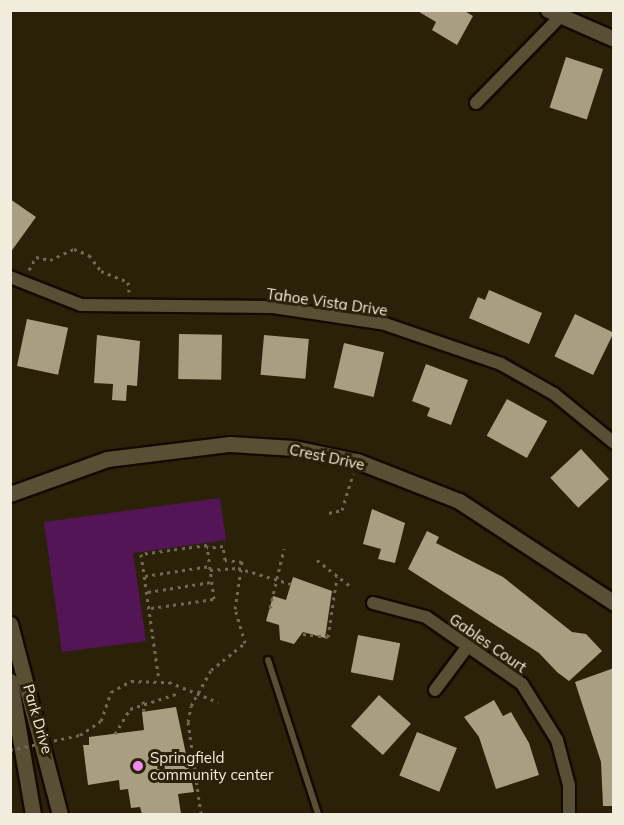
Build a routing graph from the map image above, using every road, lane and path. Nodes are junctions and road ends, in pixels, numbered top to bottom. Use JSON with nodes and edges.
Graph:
{"nodes":[{"id":1,"x":554,"y":14,"type":"edge"},
{"id":2,"x":614,"y":39,"type":"edge"},
{"id":3,"x":476,"y":103,"type":"dead end"},
{"id":4,"x":10,"y":277,"type":"edge"},
{"id":5,"x":23,"y":284,"type":"junction"},
{"id":6,"x":126,"y":309,"type":"junction"},
{"id":7,"x":614,"y":443,"type":"edge"},
{"id":8,"x":357,"y":461,"type":"junction"},
{"id":9,"x":10,"y":494,"type":"edge"},
{"id":10,"x":329,"y":513,"type":"dead end"},
{"id":11,"x":207,"y":548,"type":"junction"},
{"id":12,"x":284,"y":549,"type":"dead end"},
{"id":13,"x":317,"y":560,"type":"dead end"},
{"id":14,"x":210,"y":568,"type":"junction"},
{"id":15,"x":240,"y":569,"type":"junction"},
{"id":16,"x":145,"y":576,"type":"junction"},
{"id":17,"x":337,"y":577,"type":"junction"},
{"id":18,"x":274,"y":579,"type":"junction"},
{"id":19,"x":212,"y":582,"type":"junction"},
{"id":20,"x":291,"y":584,"type":"dead end"},
{"id":21,"x":350,"y":586,"type":"dead end"},
{"id":22,"x":148,"y":592,"type":"junction"},
{"id":23,"x":372,"y":603,"type":"dead end"},
{"id":24,"x":614,"y":603,"type":"edge"},
{"id":25,"x":151,"y":608,"type":"junction"},
{"id":26,"x":270,"y":608,"type":"dead end"},
{"id":27,"x":10,"y":624,"type":"edge"},
{"id":28,"x":303,"y":634,"type":"dead end"},
{"id":29,"x":468,"y":646,"type":"junction"},
{"id":30,"x":268,"y":660,"type":"dead end"},
{"id":31,"x":159,"y":680,"type":"junction"},
{"id":32,"x":10,"y":681,"type":"edge"},
{"id":33,"x":435,"y":690,"type":"dead end"},
{"id":34,"x":179,"y":693,"type":"dead end"},
{"id":35,"x":197,"y":693,"type":"junction"},
{"id":36,"x":143,"y":701,"type":"junction"},
{"id":37,"x":218,"y":702,"type":"dead end"},
{"id":38,"x":144,"y":712,"type":"dead end"},
{"id":39,"x":115,"y":734,"type":"dead end"},
{"id":40,"x":10,"y":750,"type":"edge"},
{"id":41,"x":222,"y":771,"type":"dead end"},
{"id":42,"x":194,"y":776,"type":"junction"},
{"id":43,"x":198,"y":795,"type":"junction"},
{"id":44,"x":194,"y":801,"type":"dead end"},
{"id":45,"x":33,"y":814,"type":"edge"},
{"id":46,"x":60,"y":814,"type":"edge"},
{"id":47,"x":201,"y":814,"type":"edge"},
{"id":48,"x":318,"y":814,"type":"edge"},
{"id":49,"x":569,"y":814,"type":"edge"}],
"edges":[{"from":1,"to":2,"type":"street"},
{"from":1,"to":3,"type":"street"},
{"from":4,"to":5,"type":"street","name":"Tahoe Vista Drive"},
{"from":5,"to":6,"type":"street","name":"Tahoe Vista Drive"},
{"from":5,"to":6,"type":"path"},
{"from":6,"to":7,"type":"street","name":"Tahoe Vista Drive"},
{"from":8,"to":9,"type":"street","name":"Crest Drive"},
{"from":8,"to":10,"type":"path"},
{"from":8,"to":24,"type":"street","name":"Crest Drive"},
{"from":11,"to":14,"type":"path"},
{"from":11,"to":15,"type":"path"},
{"from":11,"to":16,"type":"path"},
{"from":12,"to":18,"type":"path"},
{"from":13,"to":17,"type":"path"},
{"from":14,"to":15,"type":"path"},
{"from":14,"to":16,"type":"path"},
{"from":14,"to":19,"type":"path"},
{"from":15,"to":18,"type":"path"},
{"from":15,"to":35,"type":"path"},
{"from":16,"to":22,"type":"path"},
{"from":17,"to":21,"type":"path"},
{"from":17,"to":28,"type":"path"},
{"from":18,"to":20,"type":"path"},
{"from":18,"to":26,"type":"path"},
{"from":19,"to":22,"type":"path"},
{"from":19,"to":25,"type":"path"},
{"from":22,"to":25,"type":"path"},
{"from":23,"to":29,"type":"street","name":"Gables Court"},
{"from":25,"to":31,"type":"path"},
{"from":27,"to":46,"type":"street","name":"Park Drive"},
{"from":29,"to":33,"type":"street"},
{"from":29,"to":49,"type":"street","name":"Gables Court"},
{"from":30,"to":48,"type":"lane"},
{"from":31,"to":35,"type":"path"},
{"from":31,"to":40,"type":"path","bridge":true},
{"from":32,"to":45,"type":"street","name":"Park Drive"},
{"from":34,"to":36,"type":"path"},
{"from":35,"to":37,"type":"path"},
{"from":35,"to":42,"type":"path"},
{"from":36,"to":38,"type":"path"},
{"from":36,"to":39,"type":"path"},
{"from":41,"to":42,"type":"path"},
{"from":42,"to":43,"type":"path"},
{"from":43,"to":44,"type":"path"},
{"from":43,"to":47,"type":"path"}]}
